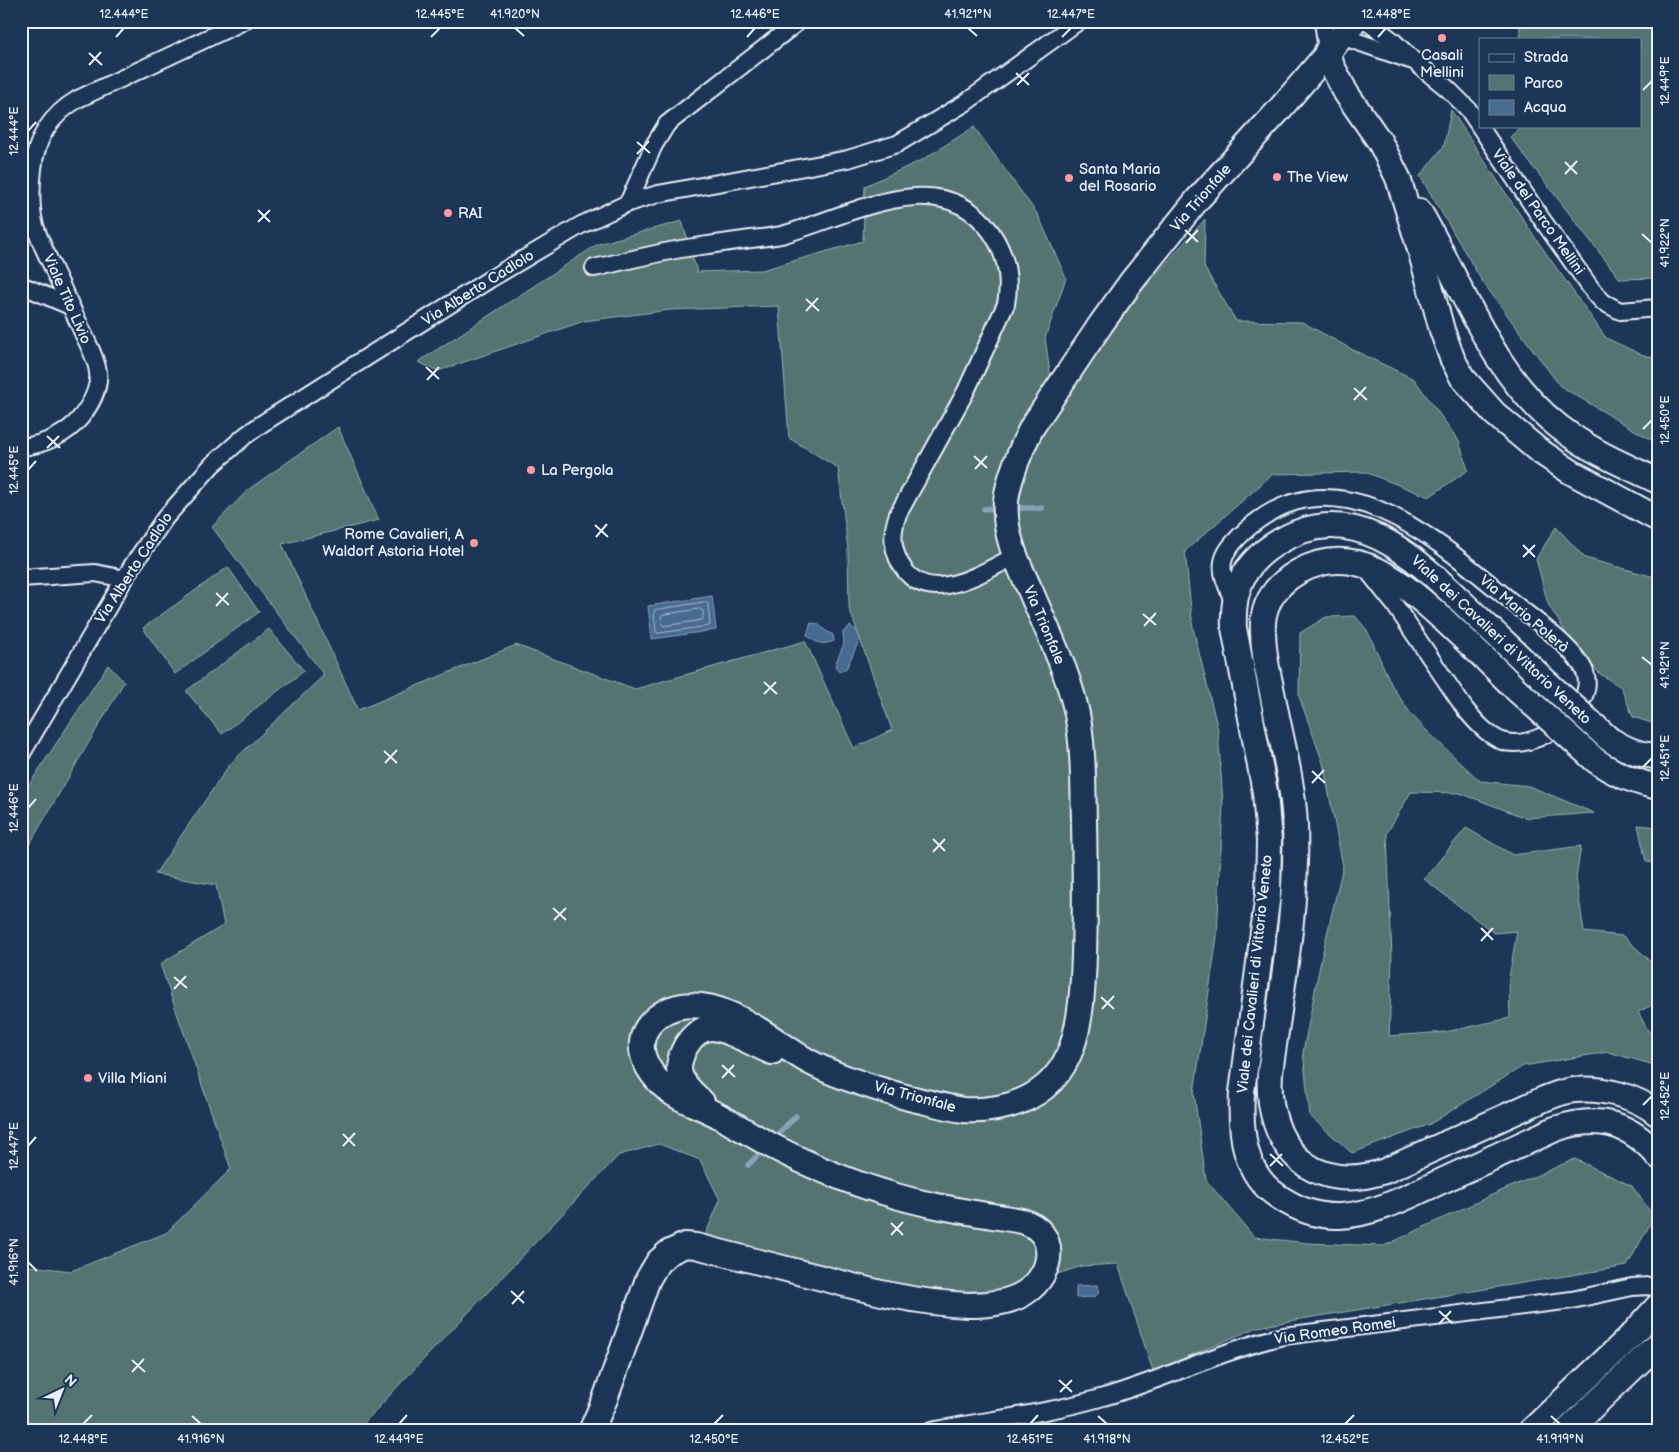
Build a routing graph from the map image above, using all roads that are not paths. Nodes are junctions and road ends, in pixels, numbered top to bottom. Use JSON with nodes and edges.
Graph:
{"nodes":[{"id":1,"x":798,"y":21,"type":"edge"},
{"id":2,"x":1079,"y":21,"type":"edge"},
{"id":3,"x":1323,"y":21,"type":"edge"},
{"id":4,"x":1366,"y":21,"type":"edge"},
{"id":5,"x":234,"y":24,"type":"edge"},
{"id":6,"x":1341,"y":36,"type":"edge"},
{"id":7,"x":1414,"y":61,"type":"junction"},
{"id":8,"x":1479,"y":125,"type":"edge"},
{"id":9,"x":1481,"y":128,"type":"edge"},
{"id":10,"x":1398,"y":178,"type":"junction"},
{"id":11,"x":628,"y":203,"type":"junction"},
{"id":12,"x":594,"y":268,"type":"dead end"},
{"id":13,"x":21,"y":285,"type":"edge"},
{"id":14,"x":70,"y":306,"type":"junction"},
{"id":15,"x":1658,"y":308,"type":"edge"},
{"id":16,"x":21,"y":447,"type":"edge"},
{"id":17,"x":1658,"y":481,"type":"edge"},
{"id":18,"x":1658,"y":519,"type":"edge"},
{"id":19,"x":1015,"y":556,"type":"junction"},
{"id":20,"x":1362,"y":564,"type":"junction"},
{"id":21,"x":21,"y":578,"type":"edge"},
{"id":22,"x":125,"y":579,"type":"junction"},
{"id":23,"x":1234,"y":604,"type":"junction"},
{"id":24,"x":21,"y":755,"type":"edge"},
{"id":25,"x":1658,"y":756,"type":"edge"},
{"id":26,"x":1658,"y":787,"type":"edge"},
{"id":27,"x":808,"y":1061,"type":"junction"},
{"id":28,"x":714,"y":1113,"type":"junction"},
{"id":29,"x":1658,"y":1114,"type":"edge"},
{"id":30,"x":1658,"y":1156,"type":"edge"},
{"id":31,"x":1658,"y":1289,"type":"edge"},
{"id":32,"x":1658,"y":1306,"type":"edge"},
{"id":33,"x":1658,"y":1344,"type":"edge"},
{"id":34,"x":591,"y":1431,"type":"edge"},
{"id":35,"x":932,"y":1431,"type":"edge"},
{"id":36,"x":1531,"y":1431,"type":"edge"},
{"id":37,"x":1567,"y":1431,"type":"edge"}],
"edges":[{"from":1,"to":11,"type":"street"},
{"from":2,"to":11,"type":"street","name":"Via Alberto Cadlolo"},
{"from":3,"to":6,"type":"street"},
{"from":4,"to":7,"type":"street","name":"Viale del Parco Mellini"},
{"from":5,"to":14,"type":"street","name":"Viale Tito Livio"},
{"from":6,"to":7,"type":"street","name":"Viale del Parco Mellini"},
{"from":6,"to":10,"type":"main road"},
{"from":6,"to":19,"type":"main road","name":"Via Trionfale"},
{"from":7,"to":8,"type":"street","name":"Viale del Parco Mellini"},
{"from":9,"to":15,"type":"street","name":"Viale del Parco Mellini"},
{"from":10,"to":17,"type":"main road"},
{"from":10,"to":18,"type":"main road"},
{"from":11,"to":22,"type":"street","name":"Via Alberto Cadlolo"},
{"from":12,"to":19,"type":"street"},
{"from":13,"to":14,"type":"street"},
{"from":14,"to":16,"type":"street","name":"Viale Tito Livio"},
{"from":19,"to":27,"type":"main road","name":"Via Trionfale"},
{"from":20,"to":23,"type":"street","name":"Via Mario Polerà"},
{"from":20,"to":26,"type":"main road","name":"Viale dei Cavalieri di Vittorio Veneto","bridge":true},
{"from":20,"to":29,"type":"main road","name":"Viale dei Cavalieri di Vittorio Veneto"},
{"from":21,"to":22,"type":"street"},
{"from":22,"to":24,"type":"street","name":"Via Alberto Cadlolo"},
{"from":23,"to":25,"type":"main road","name":"Viale dei Cavalieri di Vittorio Veneto","bridge":true},
{"from":23,"to":30,"type":"main road","name":"Viale dei Cavalieri di Vittorio Veneto"},
{"from":27,"to":28,"type":"main road","name":"Via Trionfale"},
{"from":27,"to":28,"type":"main road","name":"Via Trionfale"},
{"from":28,"to":34,"type":"main road","name":"Via Trionfale"},
{"from":31,"to":35,"type":"street","name":"Via Romeo Romei"},
{"from":32,"to":36,"type":"main road"},
{"from":33,"to":37,"type":"main road"}]}
